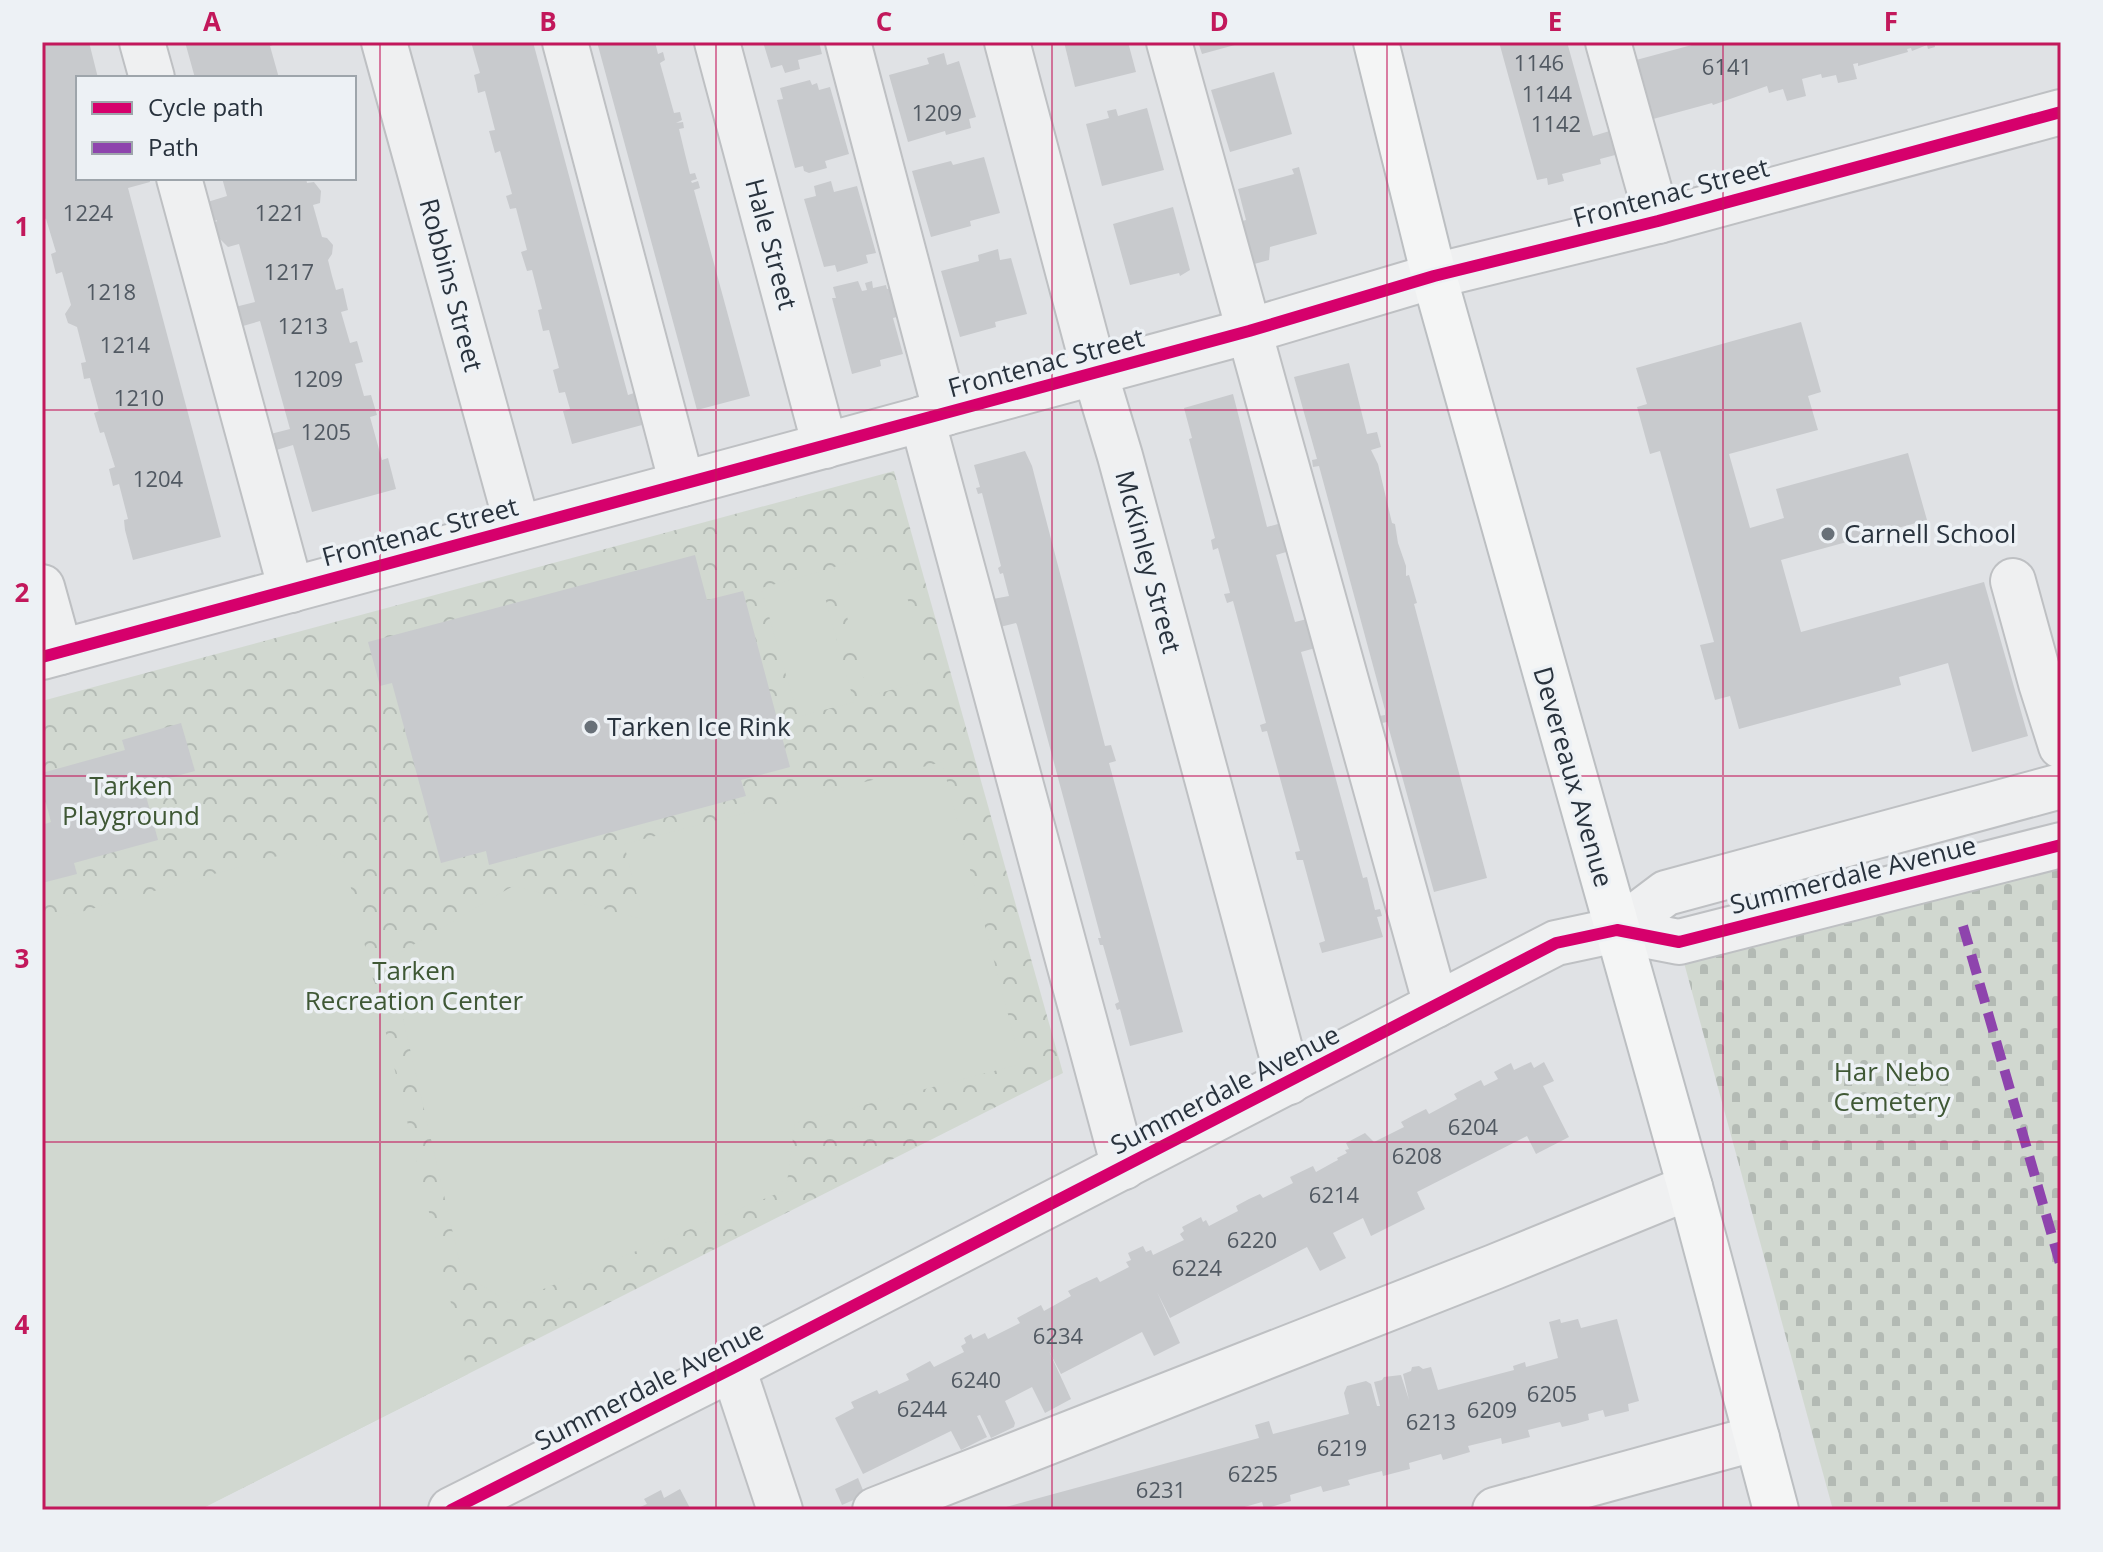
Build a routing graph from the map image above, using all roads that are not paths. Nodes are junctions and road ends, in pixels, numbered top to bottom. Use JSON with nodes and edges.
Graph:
{"nodes":[{"id":1,"x":142,"y":42,"type":"edge"},
{"id":2,"x":384,"y":42,"type":"edge"},
{"id":3,"x":565,"y":42,"type":"edge"},
{"id":4,"x":717,"y":42,"type":"edge"},
{"id":5,"x":848,"y":42,"type":"edge"},
{"id":6,"x":1007,"y":42,"type":"edge"},
{"id":7,"x":1169,"y":42,"type":"edge"},
{"id":8,"x":1376,"y":42,"type":"edge"},
{"id":9,"x":1608,"y":42,"type":"edge"},
{"id":10,"x":151,"y":76,"type":"edge"},
{"id":11,"x":2061,"y":112,"type":"edge"},
{"id":12,"x":180,"y":180,"type":"edge"},
{"id":13,"x":1658,"y":221,"type":"junction"},
{"id":14,"x":1434,"y":276,"type":"junction"},
{"id":15,"x":1249,"y":331,"type":"junction"},
{"id":16,"x":1095,"y":373,"type":"junction"},
{"id":17,"x":934,"y":416,"type":"junction"},
{"id":18,"x":825,"y":446,"type":"junction"},
{"id":19,"x":682,"y":484,"type":"junction"},
{"id":20,"x":518,"y":528,"type":"junction"},
{"id":21,"x":2013,"y":581,"type":"dead end"},
{"id":22,"x":42,"y":587,"type":"edge"},
{"id":23,"x":291,"y":590,"type":"junction"},
{"id":24,"x":51,"y":654,"type":"edge"},
{"id":25,"x":2051,"y":681,"type":"edge"},
{"id":26,"x":2061,"y":746,"type":"edge"},
{"id":27,"x":2061,"y":786,"type":"edge"},
{"id":28,"x":2061,"y":845,"type":"edge"},
{"id":29,"x":1617,"y":930,"type":"junction"},
{"id":30,"x":1436,"y":1005,"type":"junction"},
{"id":31,"x":1289,"y":1082,"type":"junction"},
{"id":32,"x":1124,"y":1167,"type":"junction"},
{"id":33,"x":1690,"y":1187,"type":"junction"},
{"id":34,"x":733,"y":1368,"type":"junction"},
{"id":35,"x":1757,"y":1438,"type":"junction"},
{"id":36,"x":451,"y":1510,"type":"edge"},
{"id":37,"x":780,"y":1510,"type":"edge"},
{"id":38,"x":875,"y":1510,"type":"edge"},
{"id":39,"x":1495,"y":1510,"type":"edge"},
{"id":40,"x":1776,"y":1510,"type":"edge"}],
"edges":[{"from":1,"to":10,"type":"street"},
{"from":2,"to":20,"type":"street","name":"Robbins Street"},
{"from":3,"to":19,"type":"street"},
{"from":4,"to":18,"type":"street","name":"Hale Street"},
{"from":5,"to":17,"type":"street"},
{"from":6,"to":16,"type":"street","name":"McKinley Street"},
{"from":7,"to":15,"type":"street"},
{"from":8,"to":14,"type":"main road","name":"Devereaux Avenue"},
{"from":9,"to":13,"type":"street"},
{"from":11,"to":13,"type":"street","name":"Frontenac Street"},
{"from":12,"to":23,"type":"street"},
{"from":13,"to":14,"type":"street","name":"Frontenac Street"},
{"from":14,"to":15,"type":"street","name":"Frontenac Street"},
{"from":14,"to":29,"type":"main road","name":"Devereaux Avenue"},
{"from":15,"to":16,"type":"street","name":"Frontenac Street"},
{"from":15,"to":30,"type":"street"},
{"from":16,"to":17,"type":"street","name":"Frontenac Street"},
{"from":16,"to":31,"type":"street","name":"McKinley Street"},
{"from":17,"to":18,"type":"street","name":"Frontenac Street"},
{"from":17,"to":32,"type":"street"},
{"from":18,"to":19,"type":"street","name":"Frontenac Street"},
{"from":19,"to":20,"type":"street","name":"Frontenac Street"},
{"from":20,"to":23,"type":"street","name":"Frontenac Street"},
{"from":21,"to":25,"type":"street"},
{"from":22,"to":24,"type":"street"},
{"from":23,"to":24,"type":"street","name":"Frontenac Street"},
{"from":25,"to":26,"type":"street"},
{"from":27,"to":29,"type":"street","name":"Summerdale Avenue"},
{"from":28,"to":29,"type":"street","name":"Summerdale Avenue"},
{"from":29,"to":30,"type":"street","name":"Summerdale Avenue"},
{"from":29,"to":33,"type":"main road","name":"Devereaux Avenue"},
{"from":30,"to":31,"type":"street","name":"Summerdale Avenue"},
{"from":31,"to":32,"type":"street","name":"Summerdale Avenue"},
{"from":32,"to":34,"type":"street","name":"Summerdale Avenue"},
{"from":33,"to":35,"type":"main road","name":"Devereaux Avenue"},
{"from":33,"to":38,"type":"street"},
{"from":34,"to":36,"type":"street","name":"Summerdale Avenue"},
{"from":34,"to":37,"type":"street"},
{"from":35,"to":39,"type":"street"},
{"from":35,"to":40,"type":"main road","name":"Devereaux Avenue"}]}
